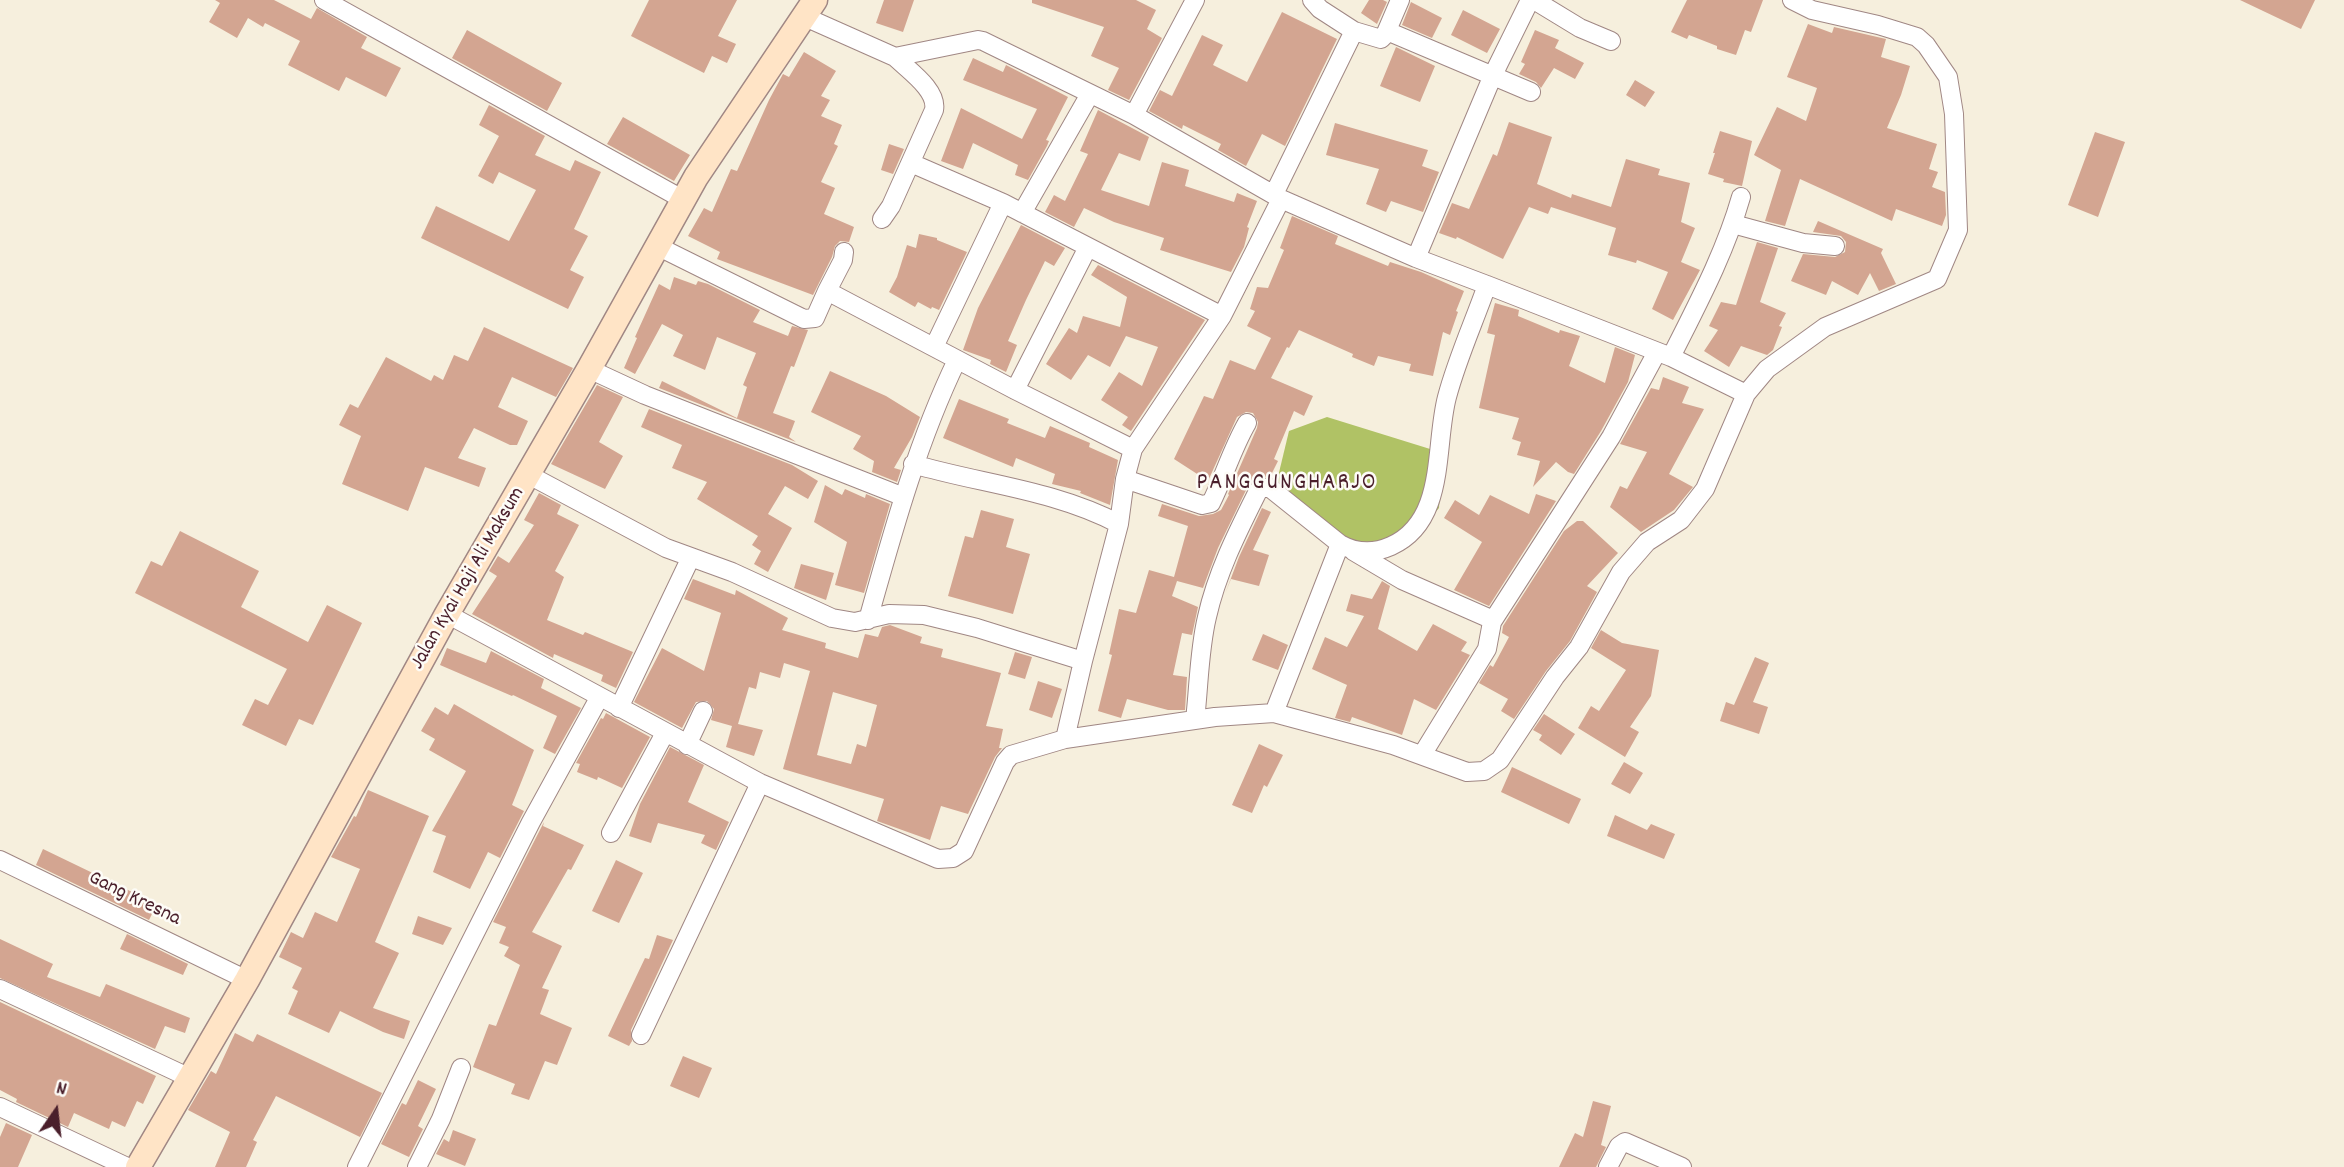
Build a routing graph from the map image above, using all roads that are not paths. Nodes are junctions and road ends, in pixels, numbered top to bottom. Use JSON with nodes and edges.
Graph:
{"nodes":[{"id":1,"x":324,"y":0,"type":"edge"},
{"id":2,"x":1195,"y":0,"type":"edge"},
{"id":3,"x":1312,"y":0,"type":"edge"},
{"id":4,"x":1400,"y":0,"type":"edge"},
{"id":5,"x":1532,"y":0,"type":"edge"},
{"id":6,"x":1792,"y":0,"type":"edge"},
{"id":7,"x":810,"y":9,"type":"edge"},
{"id":8,"x":1354,"y":31,"type":"junction"},
{"id":9,"x":1387,"y":32,"type":"junction"},
{"id":10,"x":1611,"y":41,"type":"dead end"},
{"id":11,"x":895,"y":57,"type":"junction"},
{"id":12,"x":1493,"y":75,"type":"junction"},
{"id":13,"x":1531,"y":92,"type":"dead end"},
{"id":14,"x":1090,"y":94,"type":"junction"},
{"id":15,"x":1134,"y":116,"type":"junction"},
{"id":16,"x":911,"y":163,"type":"junction"},
{"id":17,"x":1277,"y":196,"type":"junction"},
{"id":18,"x":1741,"y":197,"type":"dead end"},
{"id":19,"x":684,"y":200,"type":"junction"},
{"id":20,"x":1003,"y":203,"type":"junction"},
{"id":21,"x":1022,"y":213,"type":"junction"},
{"id":22,"x":883,"y":219,"type":"dead end"},
{"id":23,"x":1733,"y":224,"type":"junction"},
{"id":24,"x":1835,"y":246,"type":"dead end"},
{"id":25,"x":659,"y":247,"type":"junction"},
{"id":26,"x":1088,"y":247,"type":"junction"},
{"id":27,"x":844,"y":252,"type":"dead end"},
{"id":28,"x":1416,"y":258,"type":"junction"},
{"id":29,"x":1487,"y":285,"type":"junction"},
{"id":30,"x":827,"y":291,"type":"junction"},
{"id":31,"x":1222,"y":316,"type":"junction"},
{"id":32,"x":934,"y":347,"type":"junction"},
{"id":33,"x":1664,"y":354,"type":"junction"},
{"id":34,"x":957,"y":360,"type":"junction"},
{"id":35,"x":589,"y":369,"type":"junction"},
{"id":36,"x":1015,"y":390,"type":"junction"},
{"id":37,"x":1746,"y":394,"type":"junction"},
{"id":38,"x":1247,"y":423,"type":"dead end"},
{"id":39,"x":1133,"y":449,"type":"junction"},
{"id":40,"x":914,"y":464,"type":"junction"},
{"id":41,"x":529,"y":475,"type":"junction"},
{"id":42,"x":1125,"y":479,"type":"junction"},
{"id":43,"x":904,"y":497,"type":"junction"},
{"id":44,"x":1119,"y":524,"type":"junction"},
{"id":45,"x":1346,"y":548,"type":"junction"},
{"id":46,"x":691,"y":557,"type":"junction"},
{"id":47,"x":447,"y":614,"type":"junction"},
{"id":48,"x":868,"y":620,"type":"junction"},
{"id":49,"x":1493,"y":620,"type":"junction"},
{"id":50,"x":1083,"y":661,"type":"junction"},
{"id":51,"x":599,"y":698,"type":"junction"},
{"id":52,"x":619,"y":708,"type":"junction"},
{"id":53,"x":704,"y":711,"type":"dead end"},
{"id":54,"x":1274,"y":713,"type":"junction"},
{"id":55,"x":1195,"y":719,"type":"junction"},
{"id":56,"x":665,"y":733,"type":"junction"},
{"id":57,"x":1065,"y":739,"type":"junction"},
{"id":58,"x":687,"y":745,"type":"junction"},
{"id":59,"x":1422,"y":755,"type":"junction"},
{"id":60,"x":760,"y":783,"type":"junction"},
{"id":61,"x":611,"y":833,"type":"dead end"},
{"id":62,"x":0,"y":860,"type":"edge"},
{"id":63,"x":247,"y":981,"type":"junction"},
{"id":64,"x":0,"y":989,"type":"edge"},
{"id":65,"x":641,"y":1035,"type":"dead end"},
{"id":66,"x":461,"y":1068,"type":"dead end"},
{"id":67,"x":190,"y":1078,"type":"junction"},
{"id":68,"x":0,"y":1107,"type":"edge"},
{"id":69,"x":127,"y":1167,"type":"edge"},
{"id":70,"x":138,"y":1167,"type":"edge"},
{"id":71,"x":357,"y":1167,"type":"edge"},
{"id":72,"x":417,"y":1167,"type":"edge"},
{"id":73,"x":1608,"y":1167,"type":"edge"},
{"id":74,"x":1682,"y":1167,"type":"edge"}],
"edges":[{"from":1,"to":19,"type":"street"},
{"from":2,"to":15,"type":"street"},
{"from":3,"to":8,"type":"street"},
{"from":4,"to":9,"type":"street"},
{"from":5,"to":10,"type":"street"},
{"from":5,"to":12,"type":"street"},
{"from":6,"to":37,"type":"street"},
{"from":7,"to":11,"type":"street"},
{"from":7,"to":19,"type":"street","name":"Jalan Kyai Haji Ali Maksum"},
{"from":8,"to":9,"type":"street"},
{"from":8,"to":17,"type":"street"},
{"from":9,"to":12,"type":"street"},
{"from":11,"to":14,"type":"street"},
{"from":11,"to":16,"type":"street"},
{"from":12,"to":13,"type":"street"},
{"from":12,"to":28,"type":"street"},
{"from":14,"to":15,"type":"street"},
{"from":14,"to":21,"type":"street"},
{"from":15,"to":17,"type":"street"},
{"from":16,"to":20,"type":"street"},
{"from":16,"to":22,"type":"street"},
{"from":17,"to":28,"type":"street"},
{"from":17,"to":31,"type":"street"},
{"from":18,"to":23,"type":"street"},
{"from":19,"to":25,"type":"street","name":"Jalan Kyai Haji Ali Maksum"},
{"from":20,"to":21,"type":"street"},
{"from":20,"to":32,"type":"street"},
{"from":21,"to":26,"type":"street"},
{"from":23,"to":24,"type":"street"},
{"from":23,"to":33,"type":"street"},
{"from":25,"to":30,"type":"street"},
{"from":25,"to":35,"type":"street","name":"Jalan Kyai Haji Ali Maksum"},
{"from":26,"to":31,"type":"street"},
{"from":26,"to":36,"type":"street"},
{"from":27,"to":30,"type":"street"},
{"from":28,"to":29,"type":"street"},
{"from":29,"to":33,"type":"street"},
{"from":29,"to":45,"type":"street"},
{"from":30,"to":32,"type":"street"},
{"from":31,"to":39,"type":"street"},
{"from":32,"to":34,"type":"street"},
{"from":33,"to":37,"type":"street"},
{"from":33,"to":49,"type":"street"},
{"from":34,"to":36,"type":"street"},
{"from":34,"to":40,"type":"street"},
{"from":35,"to":41,"type":"street","name":"Jalan Kyai Haji Ali Maksum"},
{"from":35,"to":43,"type":"street"},
{"from":36,"to":39,"type":"street"},
{"from":37,"to":59,"type":"street"},
{"from":38,"to":42,"type":"street"},
{"from":39,"to":42,"type":"street"},
{"from":40,"to":43,"type":"street"},
{"from":40,"to":44,"type":"street"},
{"from":41,"to":46,"type":"street"},
{"from":41,"to":47,"type":"street","name":"Jalan Kyai Haji Ali Maksum"},
{"from":42,"to":44,"type":"street"},
{"from":43,"to":48,"type":"street"},
{"from":44,"to":50,"type":"street"},
{"from":45,"to":49,"type":"street"},
{"from":45,"to":54,"type":"street"},
{"from":45,"to":55,"type":"street"},
{"from":46,"to":48,"type":"street"},
{"from":46,"to":52,"type":"street"},
{"from":47,"to":51,"type":"street"},
{"from":47,"to":63,"type":"street","name":"Jalan Kyai Haji Ali Maksum"},
{"from":48,"to":50,"type":"street"},
{"from":49,"to":59,"type":"street"},
{"from":50,"to":57,"type":"street"},
{"from":51,"to":52,"type":"street"},
{"from":51,"to":71,"type":"street"},
{"from":52,"to":56,"type":"street"},
{"from":53,"to":58,"type":"street"},
{"from":54,"to":55,"type":"street"},
{"from":54,"to":59,"type":"street"},
{"from":55,"to":57,"type":"street"},
{"from":56,"to":58,"type":"street"},
{"from":56,"to":61,"type":"street"},
{"from":57,"to":60,"type":"street"},
{"from":58,"to":60,"type":"street"},
{"from":60,"to":65,"type":"street"},
{"from":62,"to":63,"type":"street","name":"Gang Kresna"},
{"from":63,"to":67,"type":"street","name":"Jalan Kyai Haji Ali Maksum"},
{"from":64,"to":67,"type":"street"},
{"from":66,"to":72,"type":"street"},
{"from":67,"to":70,"type":"street","name":"Jalan Kyai Haji Ali Maksum"},
{"from":68,"to":69,"type":"street"},
{"from":73,"to":74,"type":"street"}]}
